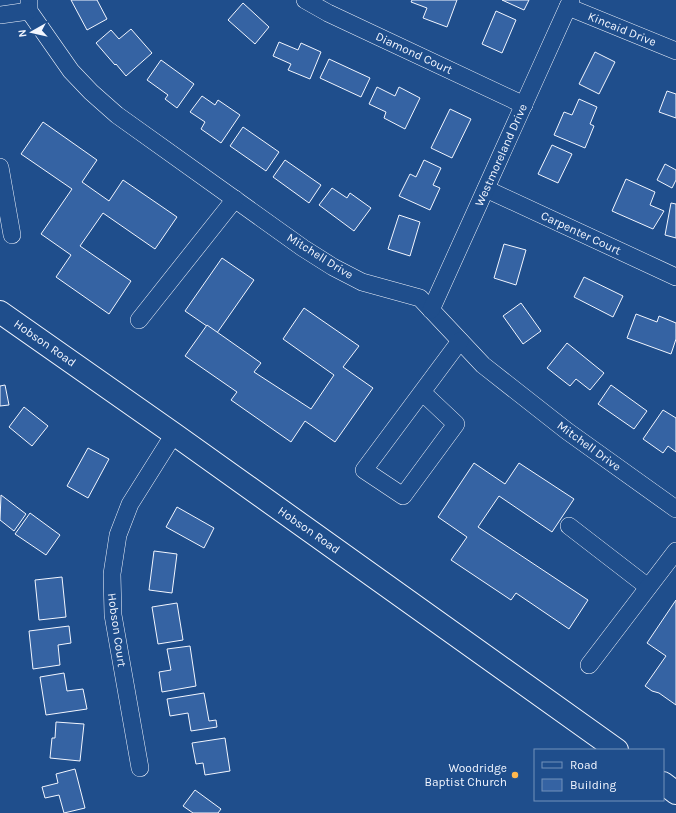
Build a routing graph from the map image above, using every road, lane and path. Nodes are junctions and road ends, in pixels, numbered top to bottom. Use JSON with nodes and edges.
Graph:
{"nodes":[{"id":1,"x":306,"y":0,"type":"edge"},
{"id":2,"x":570,"y":3,"type":"edge"},
{"id":3,"x":29,"y":5,"type":"edge"},
{"id":4,"x":0,"y":15,"type":"edge"},
{"id":5,"x":676,"y":51,"type":"edge"},
{"id":6,"x":524,"y":104,"type":"junction"},
{"id":7,"x":0,"y":167,"type":"edge"},
{"id":8,"x":486,"y":189,"type":"junction"},
{"id":9,"x":235,"y":199,"type":"junction"},
{"id":10,"x":12,"y":235,"type":"dead end"},
{"id":11,"x":676,"y":277,"type":"edge"},
{"id":12,"x":431,"y":310,"type":"junction"},
{"id":13,"x":0,"y":312,"type":"edge"},
{"id":14,"x":139,"y":320,"type":"dead end"},
{"id":15,"x":460,"y":341,"type":"junction"},
{"id":16,"x":422,"y":392,"type":"junction"},
{"id":17,"x":174,"y":434,"type":"junction"},
{"id":18,"x":676,"y":508,"type":"edge"},
{"id":19,"x":569,"y":526,"type":"dead end"},
{"id":20,"x":676,"y":551,"type":"edge"},
{"id":21,"x":648,"y":587,"type":"junction"},
{"id":22,"x":589,"y":665,"type":"dead end"},
{"id":23,"x":616,"y":749,"type":"edge"},
{"id":24,"x":140,"y":768,"type":"dead end"},
{"id":25,"x":664,"y":784,"type":"edge"},
{"id":26,"x":676,"y":793,"type":"edge"}],
"edges":[{"from":1,"to":6,"type":"street","name":"Diamond Court"},
{"from":2,"to":5,"type":"street","name":"Kincaid Drive"},
{"from":2,"to":6,"type":"street","name":"Westmoreland Drive"},
{"from":3,"to":4,"type":"street"},
{"from":3,"to":9,"type":"street","name":"Mitchell Drive"},
{"from":6,"to":8,"type":"street","name":"Westmoreland Drive"},
{"from":7,"to":10,"type":"street"},
{"from":8,"to":11,"type":"street","name":"Carpenter Court"},
{"from":8,"to":12,"type":"street","name":"Westmoreland Drive"},
{"from":9,"to":12,"type":"street","name":"Mitchell Drive"},
{"from":9,"to":14,"type":"street"},
{"from":12,"to":15,"type":"street","name":"Mitchell Drive"},
{"from":13,"to":17,"type":"main road","name":"Hobson Road"},
{"from":15,"to":16,"type":"street"},
{"from":15,"to":18,"type":"street","name":"Mitchell Drive"},
{"from":16,"to":16,"type":"street"},
{"from":17,"to":23,"type":"main road","name":"Hobson Road"},
{"from":17,"to":24,"type":"street","name":"Hobson Court"},
{"from":19,"to":21,"type":"street"},
{"from":20,"to":21,"type":"street"},
{"from":21,"to":22,"type":"street"},
{"from":25,"to":26,"type":"main road"}]}
